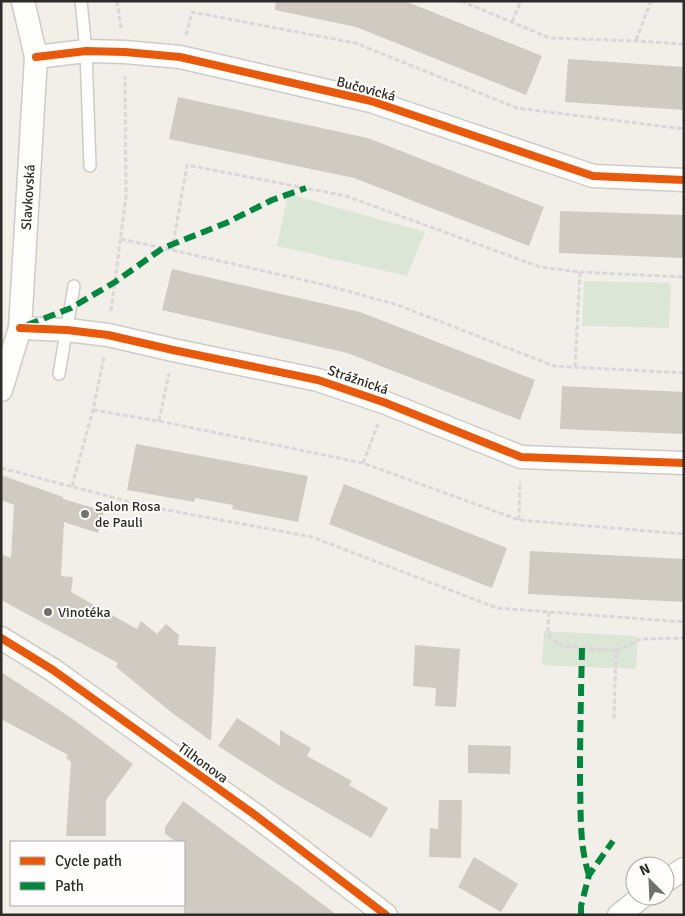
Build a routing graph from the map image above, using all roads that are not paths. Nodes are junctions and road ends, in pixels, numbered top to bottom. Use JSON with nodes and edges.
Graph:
{"nodes":[{"id":1,"x":23,"y":1,"type":"edge"},
{"id":2,"x":81,"y":1,"type":"edge"},
{"id":3,"x":86,"y":51,"type":"junction"},
{"id":4,"x":36,"y":58,"type":"junction"},
{"id":5,"x":90,"y":166,"type":"dead end"},
{"id":6,"x":684,"y":180,"type":"edge"},
{"id":7,"x":74,"y":286,"type":"dead end"},
{"id":8,"x":20,"y":328,"type":"junction"},
{"id":9,"x":67,"y":330,"type":"junction"},
{"id":10,"x":59,"y":374,"type":"dead end"},
{"id":11,"x":1,"y":390,"type":"edge"},
{"id":12,"x":684,"y":463,"type":"edge"},
{"id":13,"x":1,"y":638,"type":"edge"},
{"id":14,"x":630,"y":906,"type":"edge"},
{"id":15,"x":386,"y":915,"type":"edge"},
{"id":16,"x":619,"y":915,"type":"edge"}],
"edges":[{"from":1,"to":4,"type":"street","name":"Slavkovská"},
{"from":2,"to":3,"type":"lane"},
{"from":3,"to":4,"type":"street","name":"Bučovická"},
{"from":3,"to":5,"type":"lane"},
{"from":3,"to":6,"type":"street","name":"Bučovická"},
{"from":4,"to":8,"type":"street","name":"Slavkovská"},
{"from":7,"to":9,"type":"lane"},
{"from":8,"to":9,"type":"street","name":"Strážnická"},
{"from":8,"to":11,"type":"street","name":"Slavkovská"},
{"from":9,"to":10,"type":"lane"},
{"from":9,"to":12,"type":"street","name":"Strážnická"},
{"from":13,"to":15,"type":"street","name":"Tilhonova"},
{"from":14,"to":16,"type":"street"}]}
